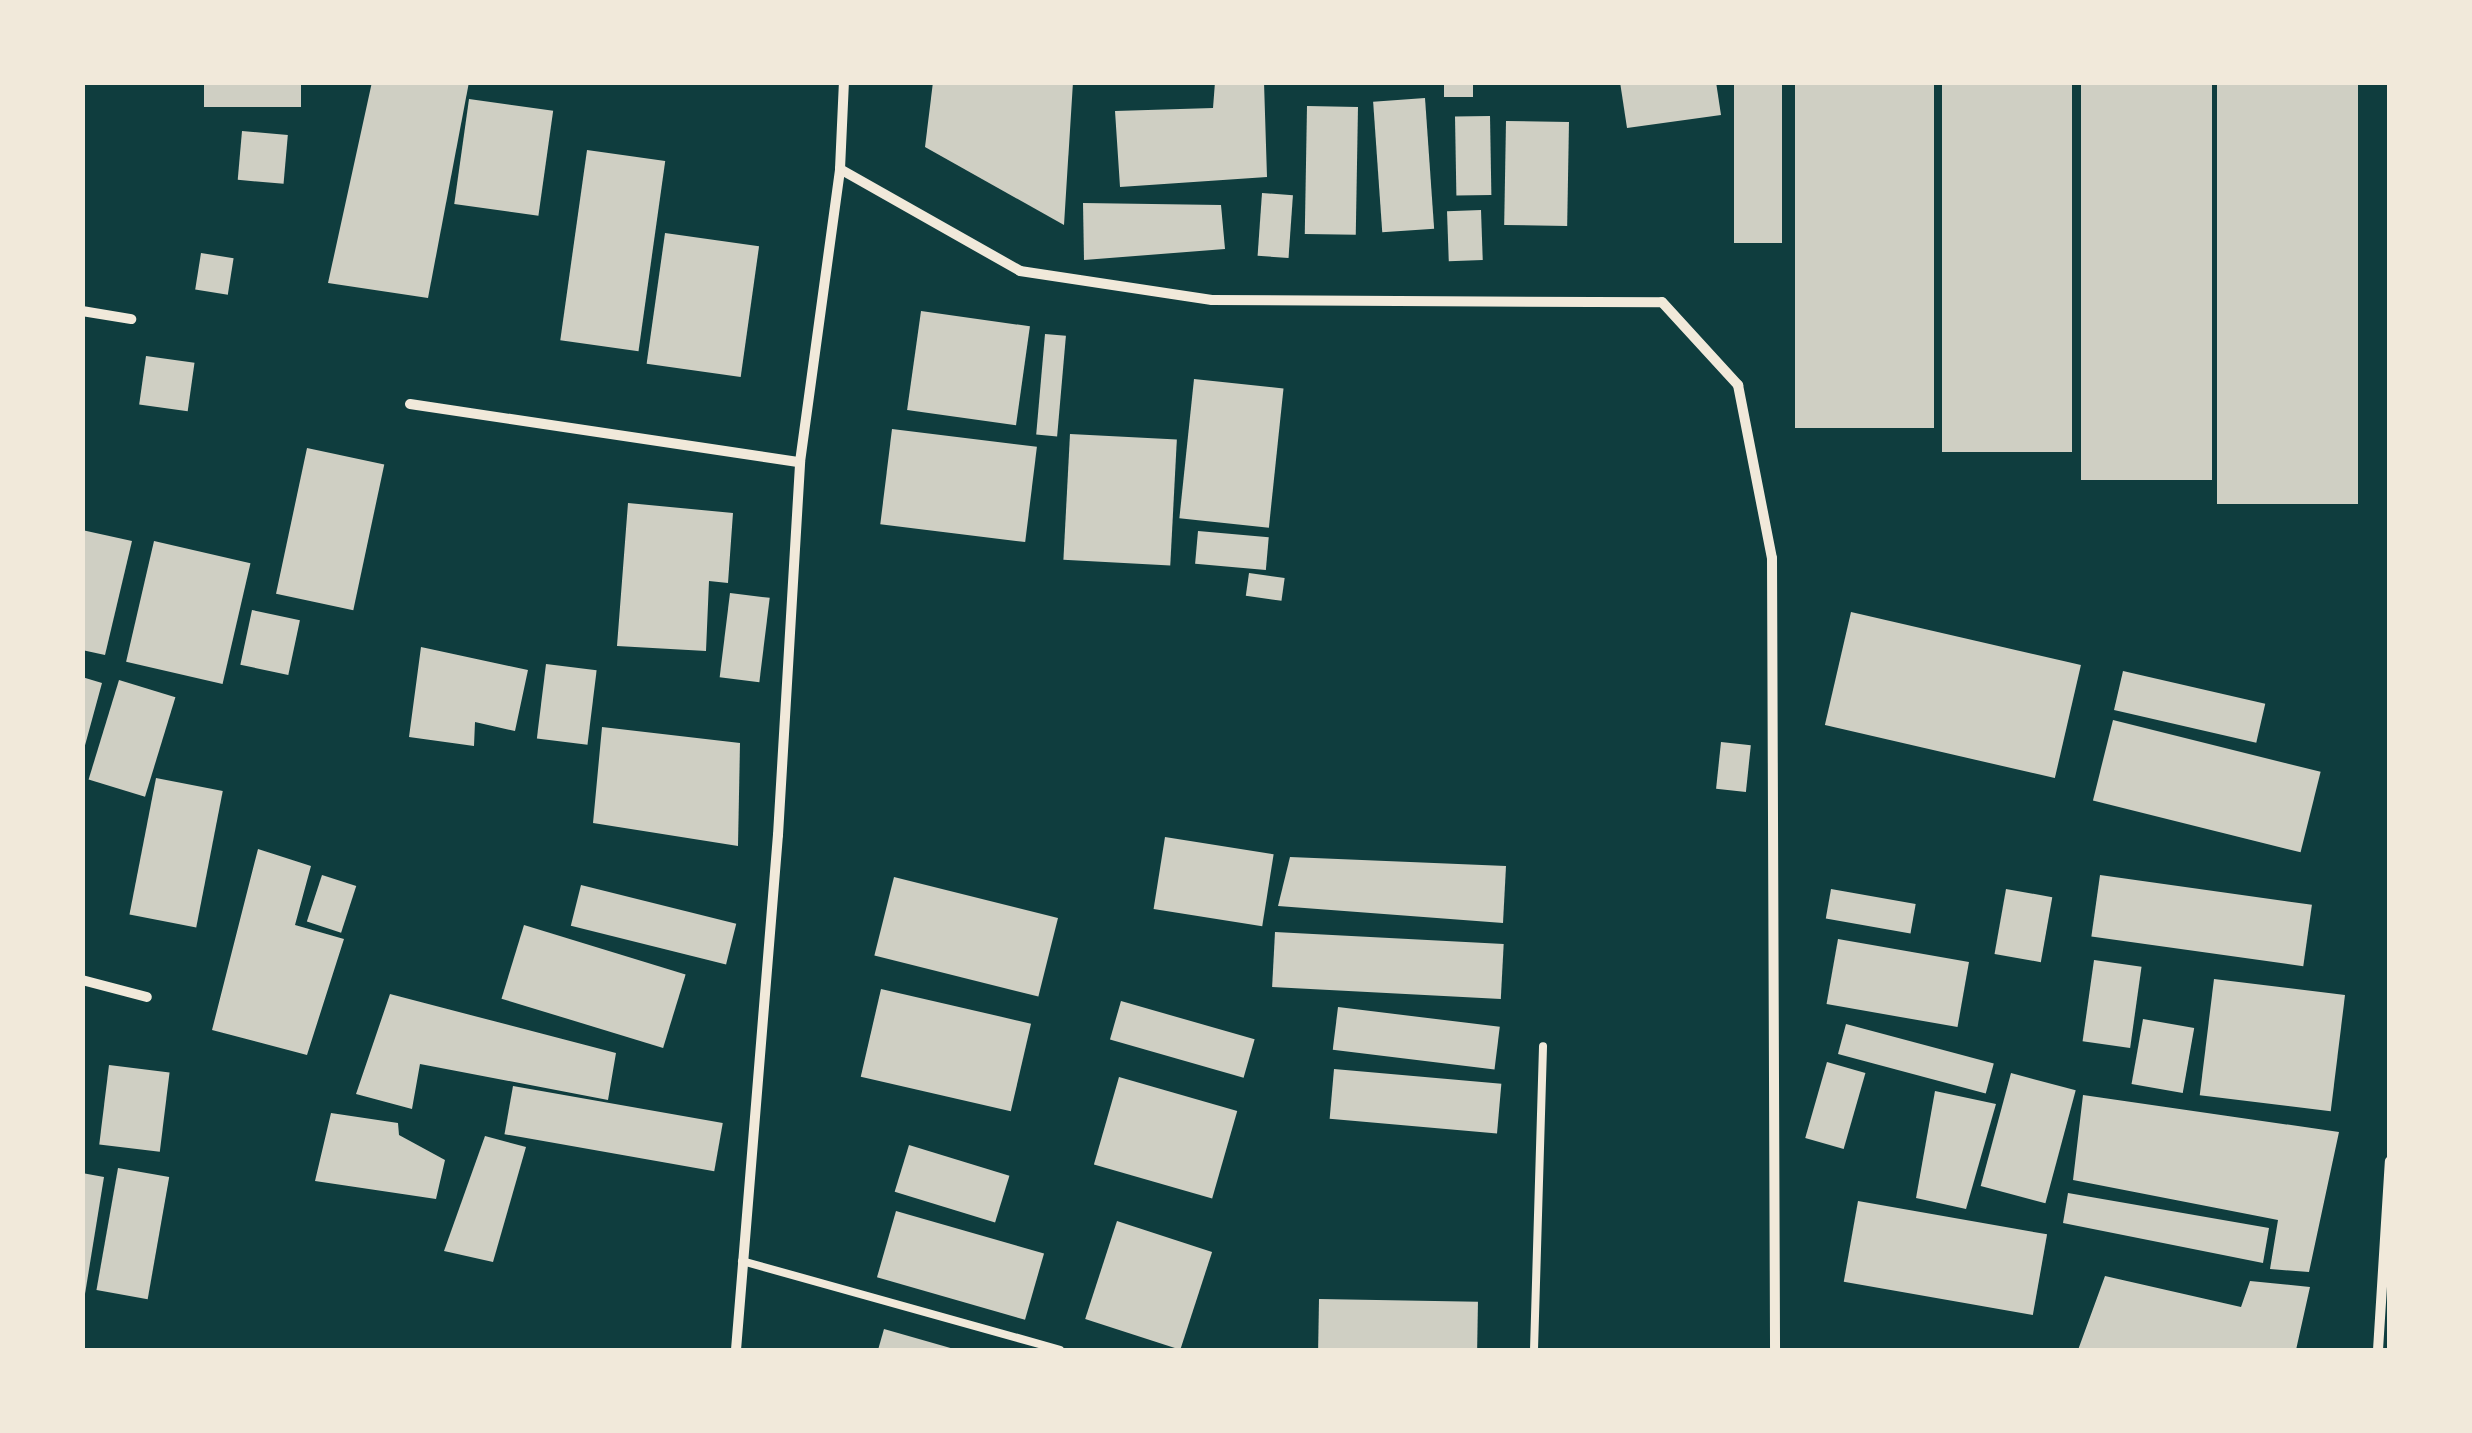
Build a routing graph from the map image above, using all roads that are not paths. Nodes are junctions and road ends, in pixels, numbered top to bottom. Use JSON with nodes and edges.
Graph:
{"nodes":[{"id":1,"x":844,"y":82,"type":"edge"},
{"id":2,"x":840,"y":169,"type":"junction"},
{"id":3,"x":82,"y":312,"type":"edge"},
{"id":4,"x":131,"y":319,"type":"dead end"},
{"id":5,"x":410,"y":404,"type":"dead end"},
{"id":6,"x":800,"y":462,"type":"junction"},
{"id":7,"x":82,"y":980,"type":"edge"},
{"id":8,"x":147,"y":997,"type":"dead end"},
{"id":9,"x":1543,"y":1046,"type":"dead end"},
{"id":10,"x":2390,"y":1161,"type":"edge"},
{"id":11,"x":740,"y":1260,"type":"junction"},
{"id":12,"x":736,"y":1350,"type":"edge"},
{"id":13,"x":1060,"y":1350,"type":"edge"},
{"id":14,"x":1534,"y":1350,"type":"edge"},
{"id":15,"x":1775,"y":1350,"type":"edge"},
{"id":16,"x":2378,"y":1350,"type":"edge"}],
"edges":[{"from":1,"to":2,"type":"street"},
{"from":2,"to":6,"type":"street"},
{"from":2,"to":15,"type":"street"},
{"from":3,"to":4,"type":"street"},
{"from":5,"to":6,"type":"street"},
{"from":6,"to":11,"type":"street"},
{"from":7,"to":8,"type":"street"},
{"from":9,"to":14,"type":"lane"},
{"from":10,"to":16,"type":"street"},
{"from":11,"to":12,"type":"street"},
{"from":11,"to":13,"type":"lane"}]}
